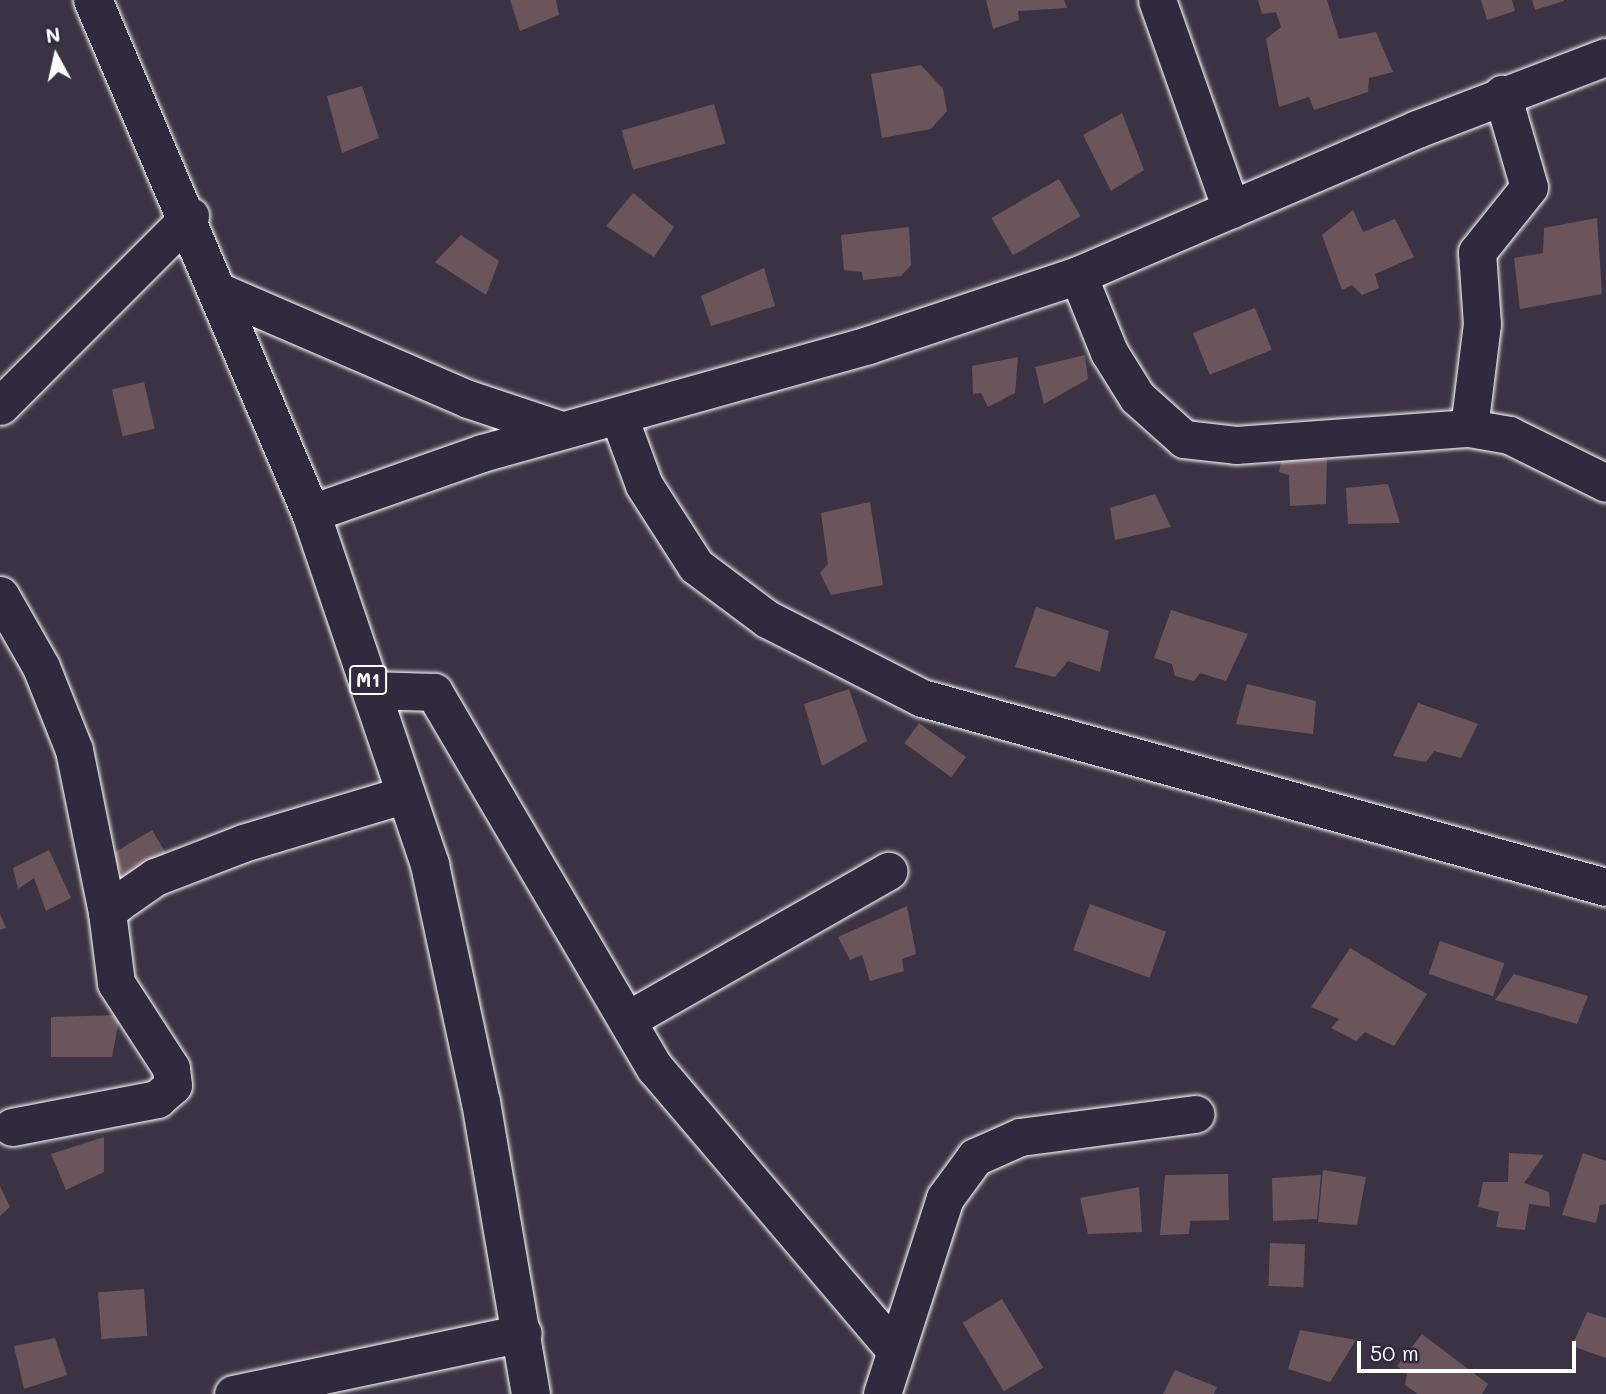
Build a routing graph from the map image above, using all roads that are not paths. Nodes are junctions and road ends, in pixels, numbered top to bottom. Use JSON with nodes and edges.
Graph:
{"nodes":[{"id":1,"x":1157,"y":0,"type":"edge"},
{"id":2,"x":102,"y":3,"type":"edge"},
{"id":3,"x":1606,"y":57,"type":"edge"},
{"id":4,"x":1502,"y":94,"type":"junction"},
{"id":5,"x":1231,"y":209,"type":"junction"},
{"id":6,"x":190,"y":216,"type":"junction"},
{"id":7,"x":1078,"y":275,"type":"junction"},
{"id":8,"x":223,"y":293,"type":"junction"},
{"id":9,"x":0,"y":406,"type":"edge"},
{"id":10,"x":619,"y":417,"type":"junction"},
{"id":11,"x":1469,"y":428,"type":"junction"},
{"id":12,"x":558,"y":429,"type":"junction"},
{"id":13,"x":1606,"y":483,"type":"edge"},
{"id":14,"x":311,"y":513,"type":"junction"},
{"id":15,"x":0,"y":595,"type":"edge"},
{"id":16,"x":371,"y":690,"type":"junction"},
{"id":17,"x":406,"y":794,"type":"junction"},
{"id":18,"x":888,"y":871,"type":"dead end"},
{"id":19,"x":1606,"y":887,"type":"edge"},
{"id":20,"x":107,"y":912,"type":"junction"},
{"id":21,"x":627,"y":1020,"type":"junction"},
{"id":22,"x":1195,"y":1114,"type":"dead end"},
{"id":23,"x":12,"y":1127,"type":"dead end"},
{"id":24,"x":523,"y":1333,"type":"junction"},
{"id":25,"x":894,"y":1349,"type":"junction"},
{"id":26,"x":233,"y":1394,"type":"edge"},
{"id":27,"x":531,"y":1394,"type":"edge"},
{"id":28,"x":882,"y":1394,"type":"edge"}],
"edges":[{"from":1,"to":5,"type":"street"},
{"from":2,"to":6,"type":"main road","number":"M1"},
{"from":3,"to":4,"type":"street"},
{"from":4,"to":5,"type":"street"},
{"from":4,"to":11,"type":"street"},
{"from":5,"to":7,"type":"street"},
{"from":6,"to":8,"type":"main road","number":"M1"},
{"from":6,"to":9,"type":"street"},
{"from":7,"to":10,"type":"street"},
{"from":7,"to":11,"type":"street"},
{"from":8,"to":12,"type":"street"},
{"from":8,"to":14,"type":"main road","number":"M1"},
{"from":10,"to":12,"type":"street"},
{"from":10,"to":19,"type":"street"},
{"from":11,"to":13,"type":"street"},
{"from":12,"to":14,"type":"street"},
{"from":14,"to":16,"type":"main road","number":"M1"},
{"from":15,"to":20,"type":"street"},
{"from":16,"to":17,"type":"main road","number":"M1"},
{"from":16,"to":21,"type":"street"},
{"from":17,"to":20,"type":"street"},
{"from":17,"to":24,"type":"main road","number":"M1"},
{"from":18,"to":21,"type":"street"},
{"from":20,"to":23,"type":"street"},
{"from":21,"to":25,"type":"street"},
{"from":22,"to":25,"type":"street"},
{"from":24,"to":26,"type":"street"},
{"from":24,"to":27,"type":"main road","number":"M1"},
{"from":25,"to":28,"type":"street"}]}
